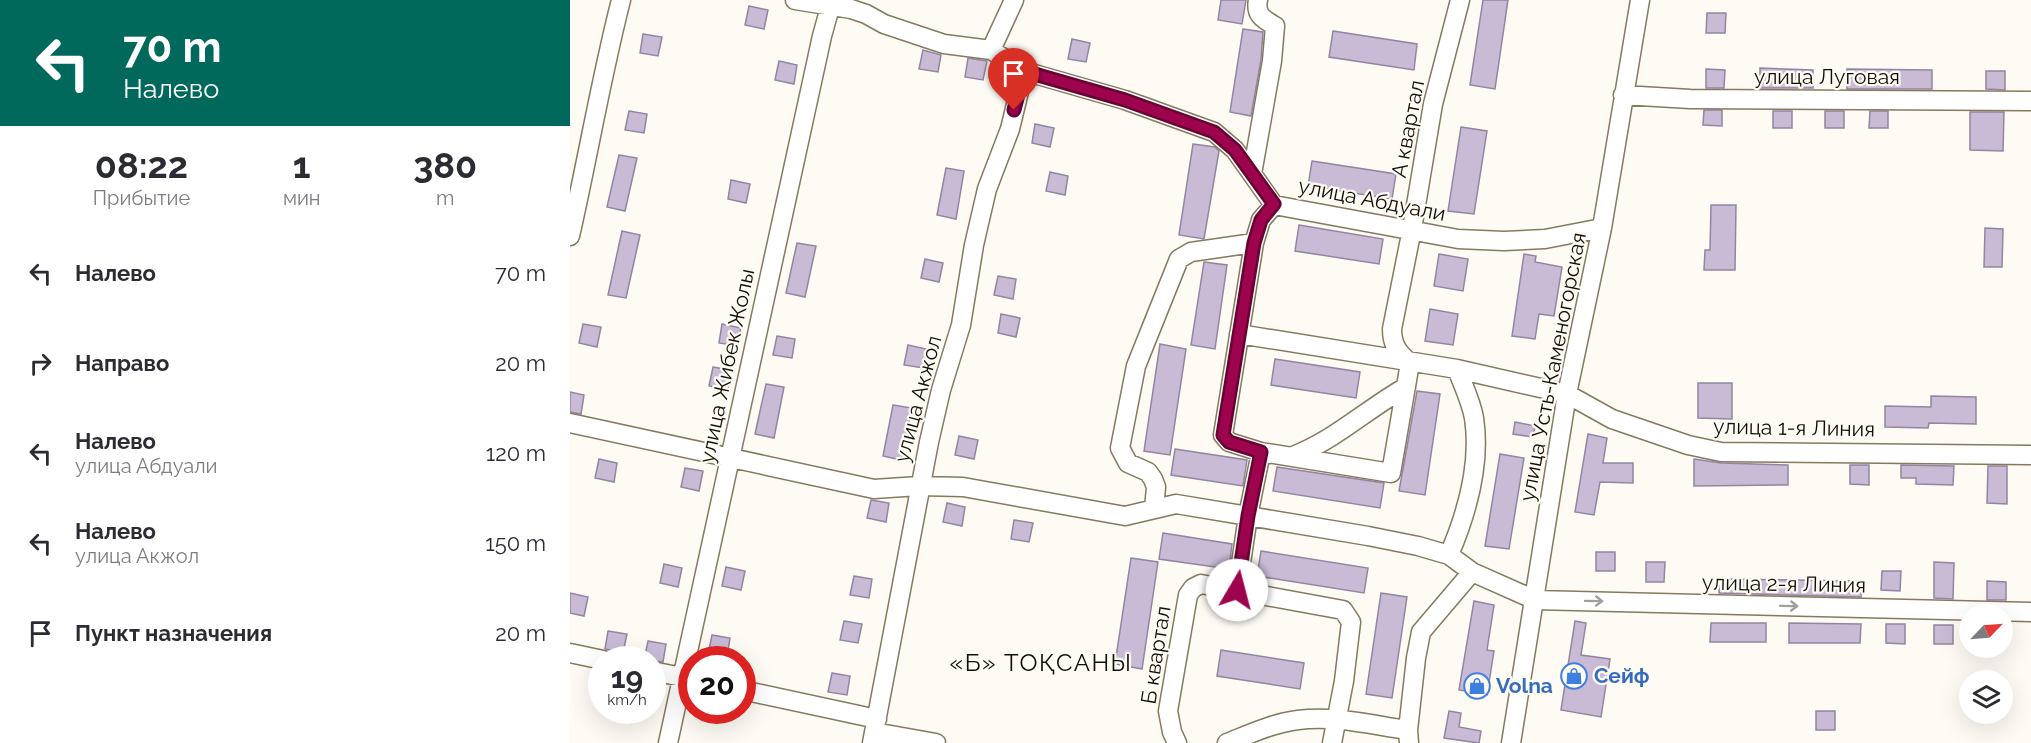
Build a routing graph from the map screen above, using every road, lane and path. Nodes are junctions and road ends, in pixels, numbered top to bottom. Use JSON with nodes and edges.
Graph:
{"nodes":[{"id":1,"x":621,"y":0,"type":"edge"},
{"id":2,"x":795,"y":0,"type":"edge"},
{"id":3,"x":1014,"y":0,"type":"edge"},
{"id":4,"x":1258,"y":0,"type":"edge"},
{"id":5,"x":1460,"y":0,"type":"edge"},
{"id":6,"x":1640,"y":0,"type":"edge"},
{"id":7,"x":831,"y":3,"type":"edge"},
{"id":8,"x":991,"y":50,"type":"junction"},
{"id":9,"x":1024,"y":71,"type":"junction"},
{"id":10,"x":1623,"y":95,"type":"junction"},
{"id":11,"x":2031,"y":101,"type":"edge"},
{"id":12,"x":1252,"y":174,"type":"junction"},
{"id":13,"x":1274,"y":204,"type":"junction"},
{"id":14,"x":1602,"y":228,"type":"junction"},
{"id":15,"x":1412,"y":229,"type":"junction"},
{"id":16,"x":570,"y":236,"type":"edge"},
{"id":17,"x":1254,"y":243,"type":"junction"},
{"id":18,"x":1239,"y":334,"type":"junction"},
{"id":19,"x":1410,"y":363,"type":"junction"},
{"id":20,"x":1457,"y":369,"type":"junction"},
{"id":21,"x":1406,"y":387,"type":"junction"},
{"id":22,"x":1567,"y":394,"type":"junction"},
{"id":23,"x":570,"y":423,"type":"edge"},
{"id":24,"x":1261,"y":452,"type":"junction"},
{"id":25,"x":2031,"y":454,"type":"edge"},
{"id":26,"x":730,"y":457,"type":"junction"},
{"id":27,"x":1292,"y":457,"type":"junction"},
{"id":28,"x":919,"y":486,"type":"junction"},
{"id":29,"x":1154,"y":509,"type":"junction"},
{"id":30,"x":1248,"y":516,"type":"junction"},
{"id":31,"x":1449,"y":555,"type":"junction"},
{"id":32,"x":1472,"y":573,"type":"junction"},
{"id":33,"x":1237,"y":590,"type":"junction"},
{"id":34,"x":1535,"y":600,"type":"junction"},
{"id":35,"x":2031,"y":612,"type":"edge"},
{"id":36,"x":693,"y":646,"type":"edge"},
{"id":37,"x":570,"y":653,"type":"edge"},
{"id":38,"x":588,"y":657,"type":"edge"},
{"id":39,"x":756,"y":694,"type":"edge"},
{"id":40,"x":678,"y":709,"type":"edge"},
{"id":41,"x":1336,"y":719,"type":"junction"},
{"id":42,"x":874,"y":731,"type":"edge"},
{"id":43,"x":1408,"y":736,"type":"edge"},
{"id":44,"x":668,"y":743,"type":"edge"},
{"id":45,"x":936,"y":743,"type":"edge"},
{"id":46,"x":1177,"y":743,"type":"edge"},
{"id":47,"x":1227,"y":743,"type":"edge"},
{"id":48,"x":1332,"y":743,"type":"edge"},
{"id":49,"x":1511,"y":743,"type":"edge"}],
"edges":[{"from":1,"to":16,"type":"street"},
{"from":2,"to":7,"type":"street","name":"улица Абдуали"},
{"from":3,"to":8,"type":"street"},
{"from":4,"to":12,"type":"street"},
{"from":5,"to":15,"type":"street","name":"А квартал"},
{"from":6,"to":10,"type":"street","name":"улица Усть-Каменогорская"},
{"from":7,"to":8,"type":"street","name":"улица Абдуали"},
{"from":7,"to":26,"type":"street","name":"улица Жибек Жолы"},
{"from":8,"to":9,"type":"street","name":"улица Абдуали"},
{"from":9,"to":12,"type":"street","name":"улица Абдуали"},
{"from":9,"to":28,"type":"street","name":"улица Акжол"},
{"from":10,"to":11,"type":"street","name":"улица Луговая"},
{"from":10,"to":14,"type":"street","name":"улица Усть-Каменогорская"},
{"from":12,"to":13,"type":"street","name":"улица Абдуали"},
{"from":13,"to":15,"type":"street","name":"улица Абдуали"},
{"from":13,"to":17,"type":"street"},
{"from":14,"to":15,"type":"street","name":"улица Абдуали"},
{"from":14,"to":22,"type":"street","name":"улица Усть-Каменогорская"},
{"from":15,"to":19,"type":"street","name":"А квартал"},
{"from":17,"to":18,"type":"street"},
{"from":17,"to":29,"type":"street"},
{"from":18,"to":19,"type":"street","name":"улица 1-я Линия"},
{"from":18,"to":24,"type":"street"},
{"from":19,"to":20,"type":"street","name":"улица 1-я Линия"},
{"from":19,"to":21,"type":"street"},
{"from":20,"to":22,"type":"street","name":"улица 1-я Линия"},
{"from":20,"to":31,"type":"street"},
{"from":21,"to":27,"type":"street"},
{"from":21,"to":27,"type":"street"},
{"from":22,"to":25,"type":"street","name":"улица 1-я Линия"},
{"from":22,"to":34,"type":"street","name":"улица Усть-Каменогорская"},
{"from":23,"to":26,"type":"street"},
{"from":24,"to":27,"type":"street"},
{"from":24,"to":30,"type":"street"},
{"from":26,"to":28,"type":"street"},
{"from":26,"to":36,"type":"street","name":"улица Жибек Жолы"},
{"from":28,"to":29,"type":"street"},
{"from":28,"to":42,"type":"street","name":"улица Акжол"},
{"from":29,"to":30,"type":"street"},
{"from":30,"to":31,"type":"street"},
{"from":30,"to":33,"type":"street"},
{"from":31,"to":32,"type":"street"},
{"from":32,"to":34,"type":"street"},
{"from":32,"to":43,"type":"street"},
{"from":33,"to":41,"type":"street","name":"Б квартал"},
{"from":33,"to":46,"type":"street","name":"Б квартал"},
{"from":34,"to":35,"type":"street","name":"улица 2-я Линия","one_way":true},
{"from":34,"to":49,"type":"street","name":"улица Усть-Каменогорская"},
{"from":37,"to":38,"type":"street"},
{"from":39,"to":42,"type":"street"},
{"from":40,"to":44,"type":"street","name":"улица Жибек Жолы"},
{"from":41,"to":43,"type":"street"},
{"from":41,"to":47,"type":"street"},
{"from":41,"to":48,"type":"street","name":"Б квартал"},
{"from":42,"to":45,"type":"street"}]}
